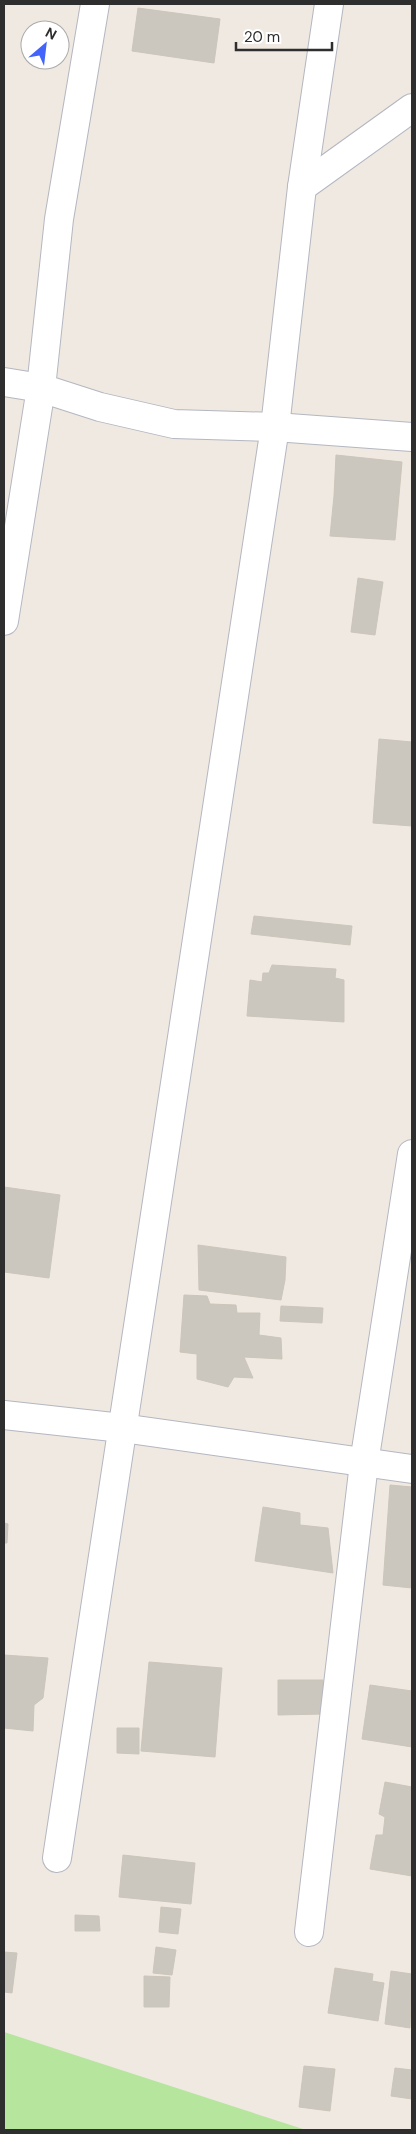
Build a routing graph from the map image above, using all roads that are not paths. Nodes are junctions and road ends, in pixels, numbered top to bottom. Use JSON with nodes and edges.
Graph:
{"nodes":[{"id":1,"x":96,"y":4,"type":"edge"},
{"id":2,"x":329,"y":4,"type":"edge"},
{"id":3,"x":412,"y":108,"type":"edge"},
{"id":4,"x":302,"y":187,"type":"junction"},
{"id":5,"x":4,"y":382,"type":"edge"},
{"id":6,"x":41,"y":388,"type":"junction"},
{"id":7,"x":275,"y":428,"type":"junction"},
{"id":8,"x":412,"y":438,"type":"edge"},
{"id":9,"x":4,"y":621,"type":"edge"},
{"id":10,"x":412,"y":1154,"type":"edge"},
{"id":11,"x":4,"y":1415,"type":"edge"},
{"id":12,"x":122,"y":1428,"type":"junction"},
{"id":13,"x":364,"y":1463,"type":"junction"},
{"id":14,"x":412,"y":1469,"type":"edge"},
{"id":15,"x":57,"y":1858,"type":"dead end"},
{"id":16,"x":309,"y":1932,"type":"dead end"}],
"edges":[{"from":1,"to":6,"type":"street"},
{"from":2,"to":4,"type":"street"},
{"from":3,"to":4,"type":"street"},
{"from":4,"to":7,"type":"street"},
{"from":5,"to":6,"type":"street"},
{"from":6,"to":7,"type":"street"},
{"from":6,"to":9,"type":"street"},
{"from":7,"to":8,"type":"street"},
{"from":7,"to":12,"type":"street"},
{"from":10,"to":13,"type":"street"},
{"from":11,"to":12,"type":"street"},
{"from":12,"to":13,"type":"street"},
{"from":12,"to":15,"type":"street"},
{"from":13,"to":14,"type":"street"},
{"from":13,"to":16,"type":"street"}]}
